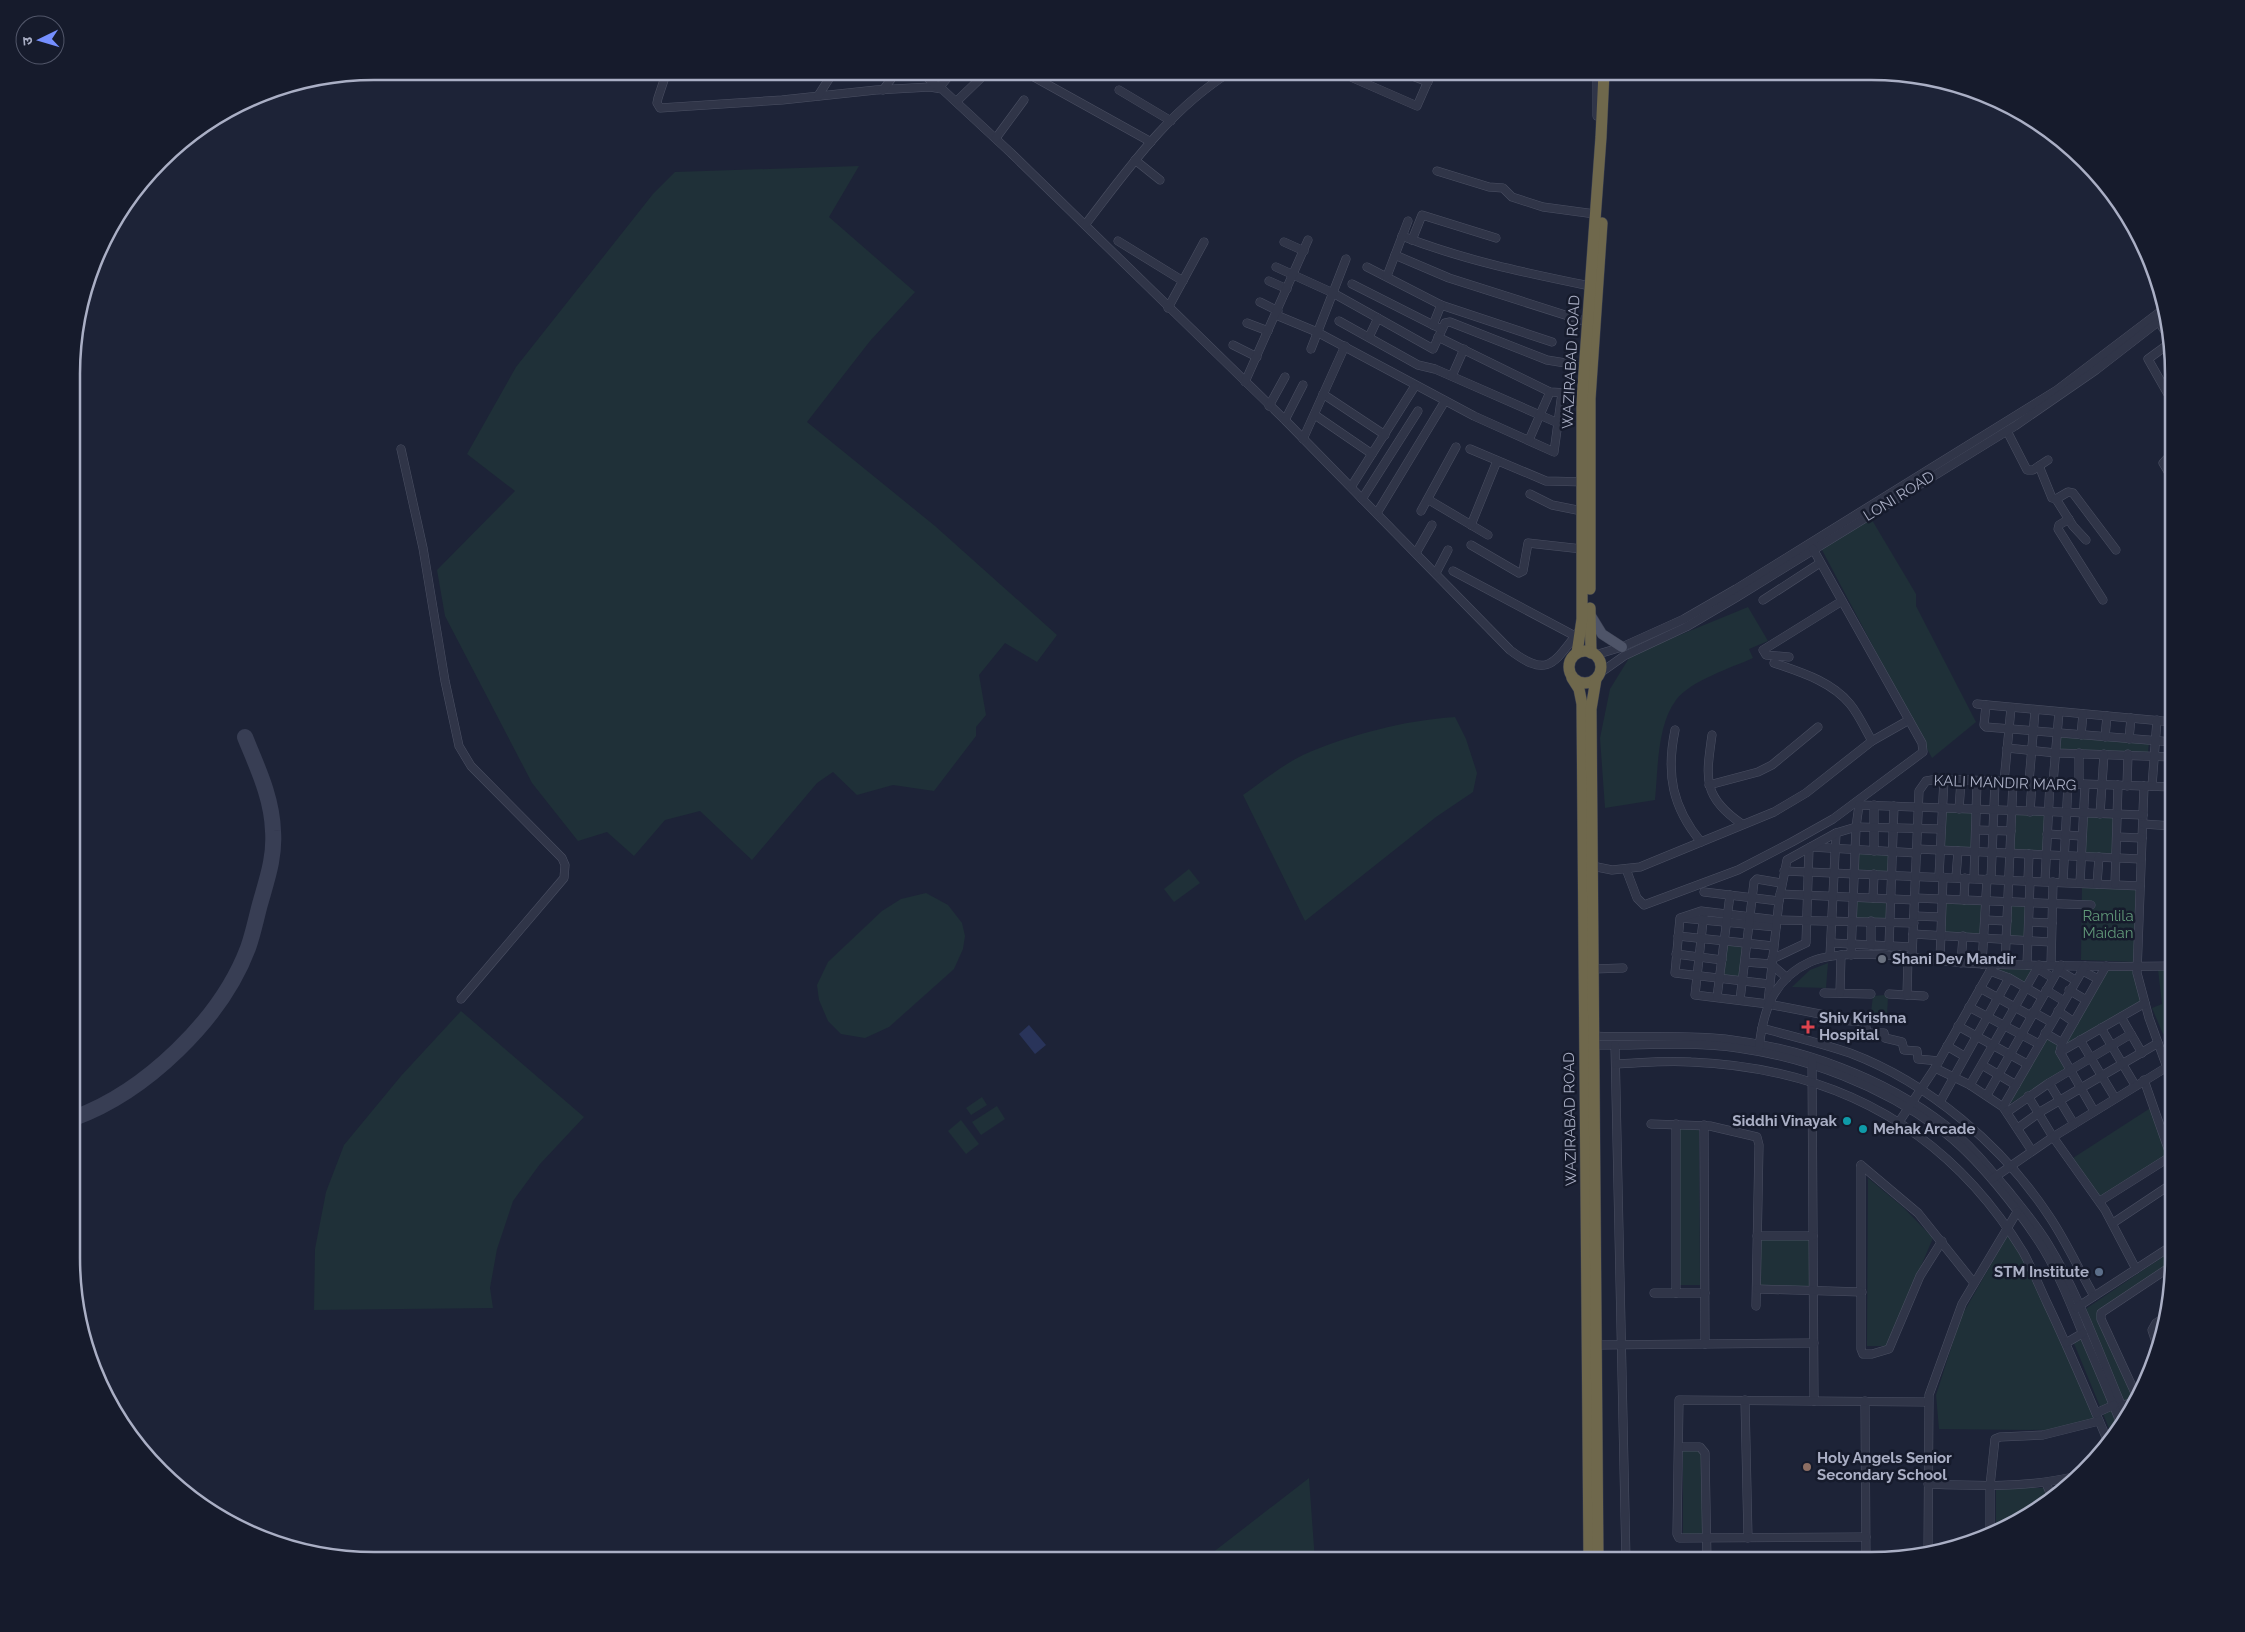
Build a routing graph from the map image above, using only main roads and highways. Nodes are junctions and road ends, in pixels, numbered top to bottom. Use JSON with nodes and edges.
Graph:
{"nodes":[{"id":1,"x":1604,"y":80,"type":"edge"},
{"id":2,"x":1610,"y":80,"type":"edge"},
{"id":3,"x":1587,"y":394,"type":"junction"},
{"id":4,"x":1586,"y":482,"type":"junction"},
{"id":5,"x":1590,"y":615,"type":"junction"},
{"id":6,"x":1626,"y":649,"type":"road end"},
{"id":7,"x":1577,"y":653,"type":"junction"},
{"id":8,"x":1593,"y":654,"type":"junction"},
{"id":9,"x":1598,"y":676,"type":"junction"},
{"id":10,"x":1572,"y":678,"type":"junction"},
{"id":11,"x":1589,"y":1040,"type":"junction"},
{"id":12,"x":1589,"y":1552,"type":"edge"},
{"id":13,"x":1598,"y":1552,"type":"edge"}],
"edges":[{"from":1,"to":3,"type":"highway","name":"WAZIRABAD ROAD"},
{"from":2,"to":3,"type":"highway","name":"WAZIRABAD ROAD"},
{"from":3,"to":4,"type":"highway","name":"WAZIRABAD ROAD"},
{"from":4,"to":5,"type":"highway","name":"WAZIRABAD ROAD"},
{"from":4,"to":7,"type":"highway","name":"WAZIRABAD ROAD"},
{"from":5,"to":6,"type":"main road"},
{"from":5,"to":8,"type":"highway","name":"WAZIRABAD ROAD"},
{"from":7,"to":8,"type":"highway"},
{"from":7,"to":10,"type":"highway"},
{"from":8,"to":9,"type":"highway"},
{"from":9,"to":10,"type":"highway"},
{"from":9,"to":11,"type":"highway","name":"WAZIRABAD ROAD"},
{"from":10,"to":11,"type":"highway","name":"WAZIRABAD ROAD"},
{"from":11,"to":12,"type":"highway","name":"WAZIRABAD ROAD"},
{"from":11,"to":13,"type":"highway","name":"WAZIRABAD ROAD"}]}
